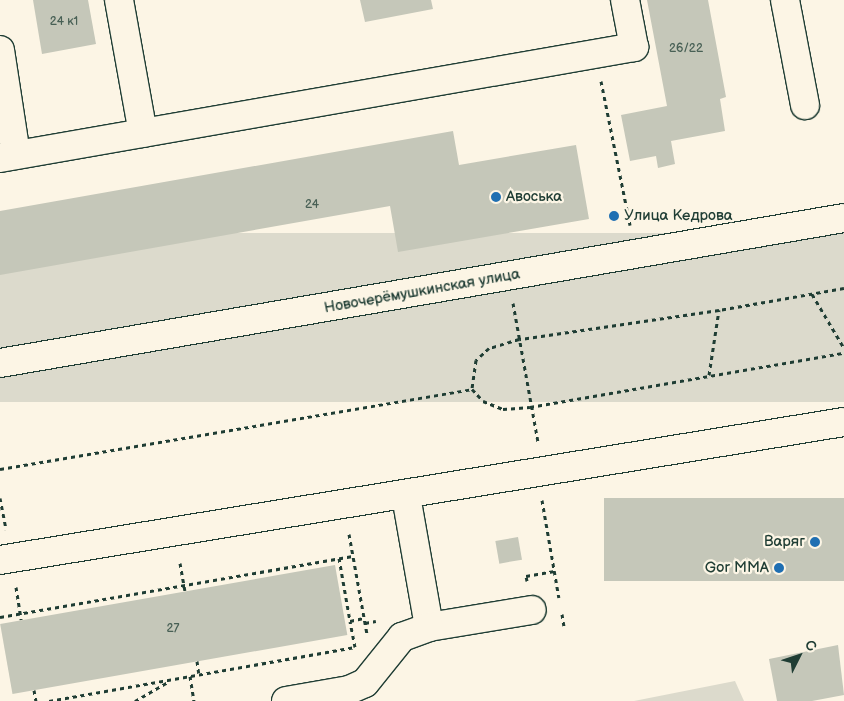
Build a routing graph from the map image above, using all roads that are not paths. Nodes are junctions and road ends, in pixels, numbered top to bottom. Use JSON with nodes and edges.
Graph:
{"nodes":[{"id":1,"x":119,"y":0,"type":"edge"},
{"id":2,"x":625,"y":0,"type":"edge"},
{"id":3,"x":786,"y":0,"type":"edge"},
{"id":4,"x":0,"y":50,"type":"edge"},
{"id":5,"x":805,"y":105,"type":"dead end"},
{"id":6,"x":143,"y":133,"type":"junction"},
{"id":7,"x":8,"y":157,"type":"edge"},
{"id":8,"x":844,"y":218,"type":"edge"},
{"id":9,"x":0,"y":363,"type":"edge"},
{"id":10,"x":844,"y":422,"type":"edge"},
{"id":11,"x":406,"y":496,"type":"junction"},
{"id":12,"x":0,"y":560,"type":"edge"},
{"id":13,"x":532,"y":610,"type":"dead end"},
{"id":14,"x":429,"y":628,"type":"junction"},
{"id":15,"x":299,"y":700,"type":"edge"}],
"edges":[{"from":1,"to":6,"type":"street"},
{"from":2,"to":6,"type":"street"},
{"from":3,"to":5,"type":"street"},
{"from":4,"to":7,"type":"street"},
{"from":6,"to":7,"type":"street"},
{"from":8,"to":9,"type":"street","name":"Новочерёмушкинская улица"},
{"from":10,"to":11,"type":"street"},
{"from":11,"to":12,"type":"street"},
{"from":11,"to":14,"type":"street"},
{"from":13,"to":14,"type":"street"},
{"from":14,"to":15,"type":"street"}]}
